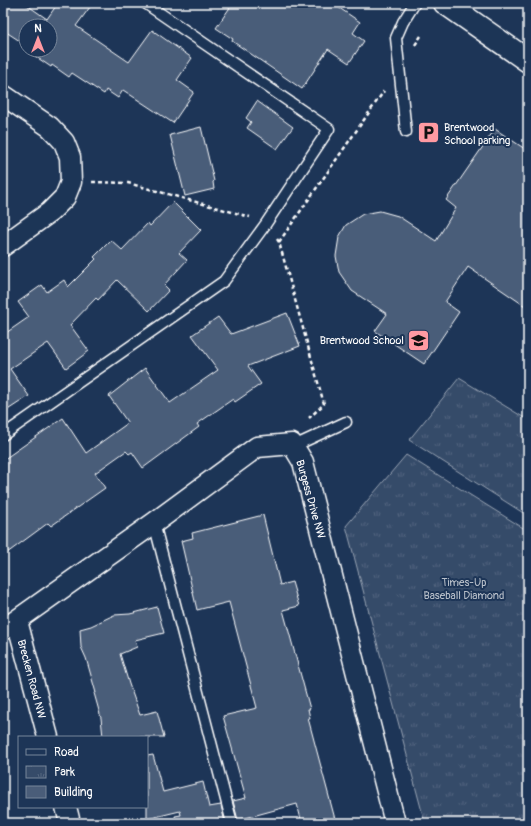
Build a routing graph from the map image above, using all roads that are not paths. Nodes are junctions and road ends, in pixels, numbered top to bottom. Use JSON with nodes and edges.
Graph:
{"nodes":[{"id":1,"x":145,"y":3,"type":"edge"},
{"id":2,"x":415,"y":3,"type":"edge"},
{"id":3,"x":445,"y":3,"type":"edge"},
{"id":4,"x":528,"y":61,"type":"edge"},
{"id":5,"x":3,"y":95,"type":"edge"},
{"id":6,"x":406,"y":132,"type":"dead end"},
{"id":7,"x":3,"y":246,"type":"edge"},
{"id":8,"x":346,"y":422,"type":"dead end"},
{"id":9,"x":3,"y":435,"type":"edge"},
{"id":10,"x":294,"y":446,"type":"junction"},
{"id":11,"x":154,"y":523,"type":"junction"},
{"id":12,"x":10,"y":625,"type":"edge"},
{"id":13,"x":48,"y":736,"type":"edge"},
{"id":14,"x":66,"y":808,"type":"edge"},
{"id":15,"x":70,"y":823,"type":"edge"},
{"id":16,"x":232,"y":823,"type":"edge"},
{"id":17,"x":395,"y":823,"type":"edge"}],
"edges":[{"from":1,"to":9,"type":"lane"},
{"from":2,"to":6,"type":"lane"},
{"from":3,"to":4,"type":"street"},
{"from":5,"to":7,"type":"street"},
{"from":8,"to":10,"type":"lane"},
{"from":10,"to":11,"type":"street","name":"Burgess Drive NW"},
{"from":10,"to":17,"type":"street","name":"Burgess Drive NW"},
{"from":11,"to":12,"type":"street","name":"Burgess Drive NW"},
{"from":11,"to":16,"type":"lane"},
{"from":12,"to":13,"type":"street","name":"Brecken Road NW"},
{"from":14,"to":15,"type":"street"}]}
